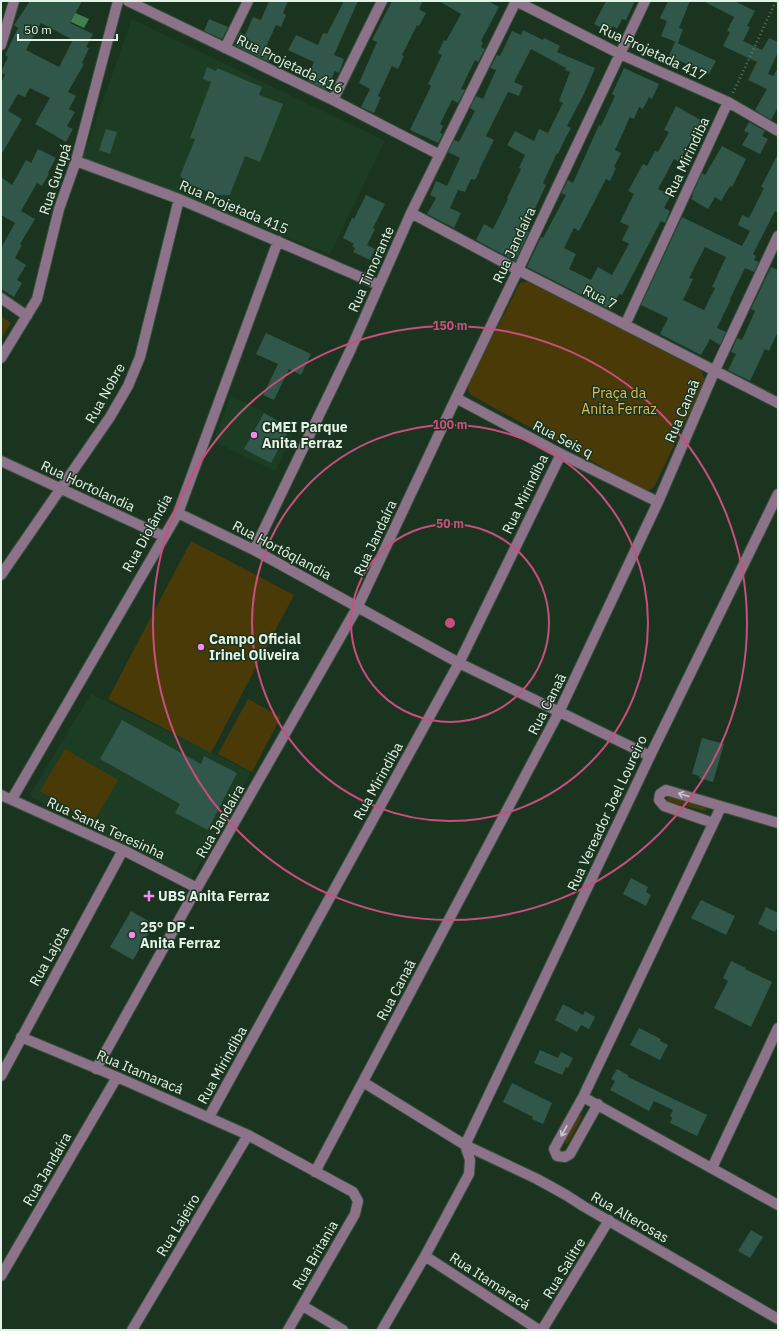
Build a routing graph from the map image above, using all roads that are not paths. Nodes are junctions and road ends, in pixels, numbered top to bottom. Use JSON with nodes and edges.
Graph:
{"nodes":[{"id":1,"x":14,"y":1,"type":"edge"},
{"id":2,"x":118,"y":1,"type":"edge"},
{"id":3,"x":128,"y":1,"type":"edge"},
{"id":4,"x":248,"y":1,"type":"edge"},
{"id":5,"x":382,"y":1,"type":"edge"},
{"id":6,"x":516,"y":1,"type":"edge"},
{"id":7,"x":645,"y":1,"type":"edge"},
{"id":8,"x":1,"y":45,"type":"edge"},
{"id":9,"x":225,"y":48,"type":"junction"},
{"id":10,"x":620,"y":54,"type":"junction"},
{"id":11,"x":333,"y":100,"type":"junction"},
{"id":12,"x":728,"y":102,"type":"junction"},
{"id":13,"x":778,"y":131,"type":"edge"},
{"id":14,"x":440,"y":155,"type":"junction"},
{"id":15,"x":76,"y":161,"type":"junction"},
{"id":16,"x":179,"y":199,"type":"junction"},
{"id":17,"x":411,"y":213,"type":"junction"},
{"id":18,"x":778,"y":236,"type":"edge"},
{"id":19,"x":278,"y":241,"type":"junction"},
{"id":20,"x":518,"y":270,"type":"junction"},
{"id":21,"x":379,"y":285,"type":"junction"},
{"id":22,"x":1,"y":298,"type":"edge"},
{"id":23,"x":28,"y":316,"type":"junction"},
{"id":24,"x":625,"y":325,"type":"junction"},
{"id":25,"x":1,"y":358,"type":"edge"},
{"id":26,"x":715,"y":370,"type":"junction"},
{"id":27,"x":456,"y":398,"type":"junction"},
{"id":28,"x":778,"y":403,"type":"edge"},
{"id":29,"x":560,"y":454,"type":"junction"},
{"id":30,"x":1,"y":461,"type":"edge"},
{"id":31,"x":60,"y":489,"type":"junction"},
{"id":32,"x":778,"y":494,"type":"edge"},
{"id":33,"x":658,"y":502,"type":"junction"},
{"id":34,"x":178,"y":513,"type":"junction"},
{"id":35,"x":163,"y":536,"type":"junction"},
{"id":36,"x":254,"y":550,"type":"junction"},
{"id":37,"x":1,"y":575,"type":"edge"},
{"id":38,"x":358,"y":606,"type":"junction"},
{"id":39,"x":459,"y":663,"type":"junction"},
{"id":40,"x":559,"y":712,"type":"junction"},
{"id":41,"x":650,"y":756,"type":"junction"},
{"id":42,"x":1,"y":795,"type":"edge"},
{"id":43,"x":12,"y":799,"type":"junction"},
{"id":44,"x":721,"y":807,"type":"junction"},
{"id":45,"x":714,"y":823,"type":"junction"},
{"id":46,"x":778,"y":823,"type":"edge"},
{"id":47,"x":123,"y":850,"type":"junction"},
{"id":48,"x":197,"y":888,"type":"junction"},
{"id":49,"x":778,"y":1028,"type":"edge"},
{"id":50,"x":21,"y":1037,"type":"junction"},
{"id":51,"x":96,"y":1069,"type":"junction"},
{"id":52,"x":1,"y":1076,"type":"edge"},
{"id":53,"x":117,"y":1077,"type":"junction"},
{"id":54,"x":363,"y":1082,"type":"junction"},
{"id":55,"x":583,"y":1097,"type":"junction"},
{"id":56,"x":598,"y":1104,"type":"junction"},
{"id":57,"x":209,"y":1117,"type":"junction"},
{"id":58,"x":248,"y":1135,"type":"junction"},
{"id":59,"x":465,"y":1145,"type":"junction"},
{"id":60,"x":712,"y":1168,"type":"junction"},
{"id":61,"x":315,"y":1172,"type":"junction"},
{"id":62,"x":353,"y":1192,"type":"joint"},
{"id":63,"x":778,"y":1205,"type":"edge"},
{"id":64,"x":609,"y":1220,"type":"junction"},
{"id":65,"x":425,"y":1256,"type":"junction"},
{"id":66,"x":1,"y":1276,"type":"edge"},
{"id":67,"x":303,"y":1306,"type":"junction"},
{"id":68,"x":778,"y":1319,"type":"edge"},
{"id":69,"x":132,"y":1330,"type":"edge"},
{"id":70,"x":288,"y":1330,"type":"edge"},
{"id":71,"x":343,"y":1330,"type":"edge"},
{"id":72,"x":382,"y":1330,"type":"edge"},
{"id":73,"x":541,"y":1330,"type":"edge"}],
"edges":[{"from":1,"to":8,"type":"street"},
{"from":2,"to":15,"type":"street","name":"Rua Gurupá"},
{"from":3,"to":9,"type":"street","name":"Rua Projetada 416"},
{"from":4,"to":9,"type":"street"},
{"from":5,"to":11,"type":"street"},
{"from":6,"to":10,"type":"street","name":"Rua Projetada 417"},
{"from":6,"to":14,"type":"street","name":"Rua Timorante"},
{"from":7,"to":10,"type":"street","name":"Rua Jandaíra"},
{"from":9,"to":11,"type":"street","name":"Rua Projetada 416"},
{"from":10,"to":12,"type":"street","name":"Rua Projetada 417"},
{"from":10,"to":20,"type":"street","name":"Rua Jandaíra"},
{"from":11,"to":14,"type":"street","name":"Rua Projetada 416"},
{"from":12,"to":13,"type":"street","name":"Rua Projetada 417"},
{"from":12,"to":24,"type":"street","name":"Rua Mirindiba"},
{"from":14,"to":17,"type":"street","name":"Rua Timorante"},
{"from":15,"to":16,"type":"street","name":"Rua Projetada 415"},
{"from":15,"to":23,"type":"street","name":"Rua Gurupá"},
{"from":16,"to":19,"type":"street","name":"Rua Projetada 415"},
{"from":16,"to":31,"type":"street","name":"Rua Nobre"},
{"from":17,"to":20,"type":"street","name":"Rua 7"},
{"from":17,"to":21,"type":"street","name":"Rua Timorante"},
{"from":18,"to":26,"type":"street","name":"Rua Canaã"},
{"from":19,"to":21,"type":"street","name":"Rua Projetada 415"},
{"from":19,"to":34,"type":"street","name":"Rua Diolândia"},
{"from":20,"to":24,"type":"street","name":"Rua 7"},
{"from":20,"to":27,"type":"street","name":"Rua Jandaíra"},
{"from":21,"to":36,"type":"street","name":"Rua Timorante"},
{"from":22,"to":23,"type":"street"},
{"from":23,"to":25,"type":"street","name":"Rua Gurupá"},
{"from":24,"to":26,"type":"street","name":"Rua 7"},
{"from":26,"to":28,"type":"street","name":"Rua 7"},
{"from":26,"to":33,"type":"street","name":"Rua Canaã"},
{"from":27,"to":29,"type":"street","name":"Rua Seis q"},
{"from":27,"to":38,"type":"street","name":"Rua Jandaíra"},
{"from":29,"to":33,"type":"street","name":"Rua Seis q"},
{"from":29,"to":39,"type":"street","name":"Rua Mirindiba"},
{"from":30,"to":31,"type":"street","name":"Rua Hortolandia"},
{"from":31,"to":35,"type":"street","name":"Rua Hortolandia"},
{"from":31,"to":37,"type":"street","name":"Rua Nobre"},
{"from":32,"to":41,"type":"street","name":"Rua Vereador Joel Loureiro"},
{"from":33,"to":40,"type":"street","name":"Rua Canaã"},
{"from":34,"to":35,"type":"street","name":"Rua Diolândia"},
{"from":34,"to":36,"type":"street","name":"Rua Hortôqlandia"},
{"from":35,"to":43,"type":"street","name":"Rua Diolândia"},
{"from":36,"to":38,"type":"street","name":"Rua Hortôqlandia"},
{"from":38,"to":39,"type":"street","name":"Rua Hortôqlandia"},
{"from":38,"to":48,"type":"street","name":"Rua Jandaíra"},
{"from":39,"to":40,"type":"street","name":"Rua Hortôqlandia"},
{"from":39,"to":57,"type":"street","name":"Rua Mirindiba"},
{"from":40,"to":41,"type":"street","name":"Rua Hortôqlandia"},
{"from":40,"to":54,"type":"street","name":"Rua Canaã"},
{"from":41,"to":59,"type":"street","name":"Rua Vereador Joel Loureiro"},
{"from":42,"to":43,"type":"street","name":"Rua Santa Teresinha"},
{"from":43,"to":47,"type":"street","name":"Rua Santa Teresinha"},
{"from":44,"to":45,"type":"street"},
{"from":44,"to":45,"type":"street","one_way":true},
{"from":44,"to":46,"type":"street"},
{"from":45,"to":55,"type":"street"},
{"from":47,"to":48,"type":"street","name":"Rua Santa Teresinha"},
{"from":47,"to":50,"type":"street","name":"Rua Lajota"},
{"from":48,"to":51,"type":"street","name":"Rua Jandaíra"},
{"from":49,"to":60,"type":"street"},
{"from":50,"to":51,"type":"street","name":"Rua Itamaracá"},
{"from":50,"to":52,"type":"street","name":"Rua Lajota"},
{"from":51,"to":53,"type":"street","name":"Rua Itamaracá"},
{"from":53,"to":57,"type":"street","name":"Rua Itamaracá"},
{"from":53,"to":66,"type":"street","name":"Rua Jandaíra"},
{"from":54,"to":59,"type":"street"},
{"from":54,"to":61,"type":"street","name":"Rua Canaã"},
{"from":55,"to":56,"type":"street"},
{"from":55,"to":56,"type":"street","one_way":true},
{"from":56,"to":60,"type":"street"},
{"from":57,"to":58,"type":"street","name":"Rua Itamaracá"},
{"from":58,"to":61,"type":"street","name":"Rua Itamaracá"},
{"from":58,"to":69,"type":"street","name":"Rua Lajeiro"},
{"from":59,"to":64,"type":"street","name":"Rua Alterosas"},
{"from":59,"to":65,"type":"street"},
{"from":60,"to":63,"type":"street"},
{"from":61,"to":62,"type":"street","name":"Rua Itamaracá"},
{"from":62,"to":67,"type":"street","name":"Rua Britania"},
{"from":64,"to":68,"type":"street","name":"Rua Alterosas"},
{"from":64,"to":73,"type":"street","name":"Rua Salitre"},
{"from":65,"to":72,"type":"street"},
{"from":65,"to":73,"type":"street","name":"Rua Itamaracá"},
{"from":67,"to":70,"type":"street","name":"Rua Britania"},
{"from":67,"to":71,"type":"street"}]}
